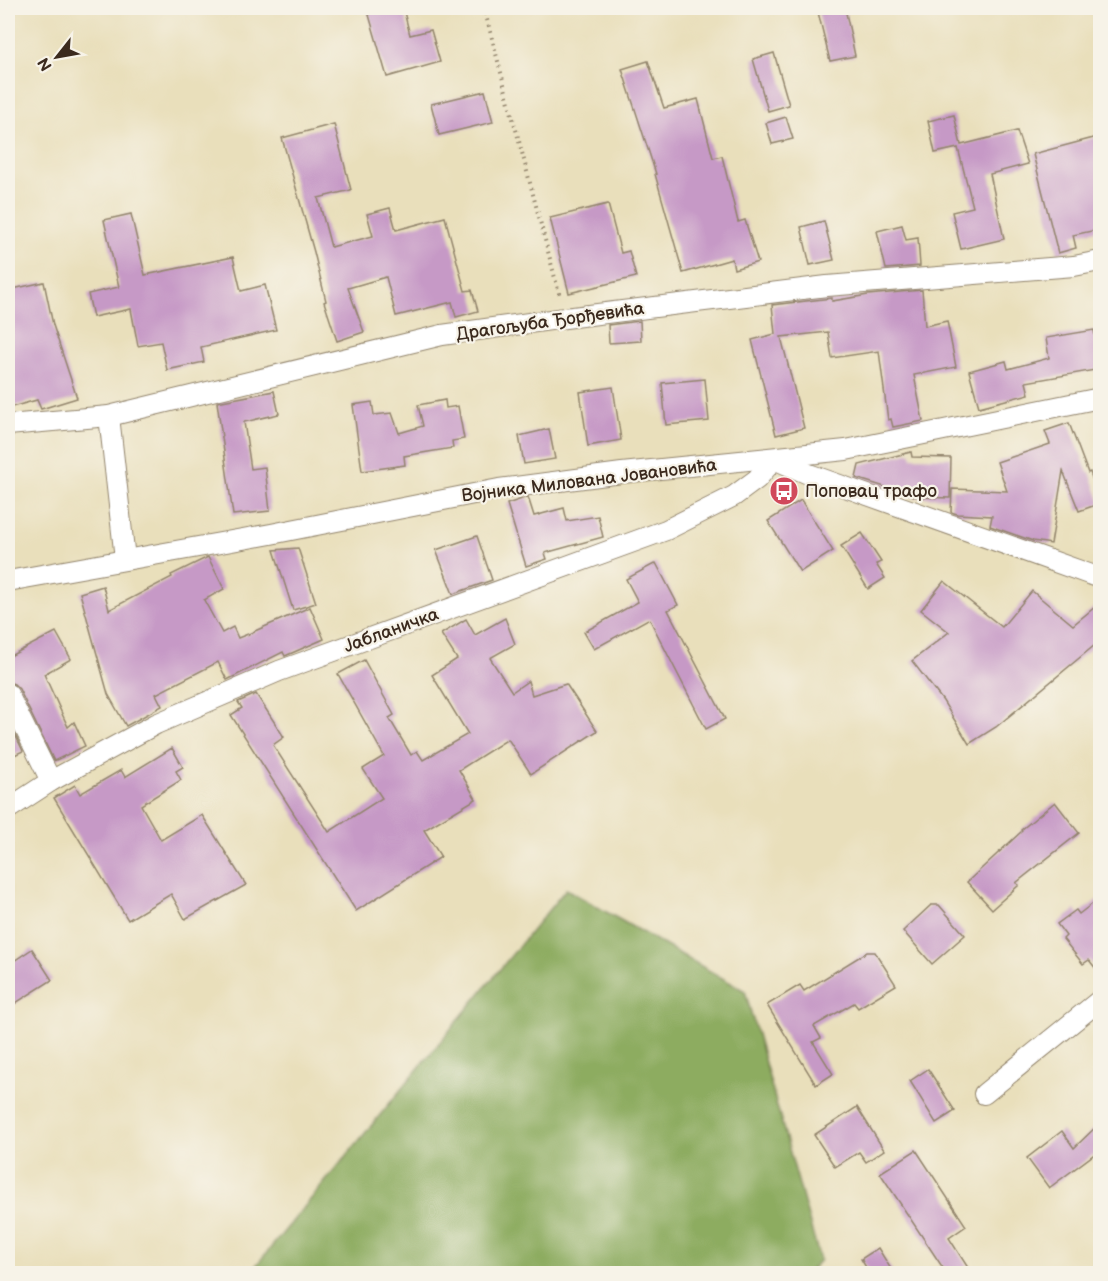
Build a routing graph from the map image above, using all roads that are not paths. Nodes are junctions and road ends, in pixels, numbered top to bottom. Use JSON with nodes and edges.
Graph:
{"nodes":[{"id":1,"x":1101,"y":261,"type":"edge"},
{"id":2,"x":1101,"y":398,"type":"edge"},
{"id":3,"x":109,"y":416,"type":"junction"},
{"id":4,"x":8,"y":425,"type":"edge"},
{"id":5,"x":774,"y":459,"type":"junction"},
{"id":6,"x":125,"y":559,"type":"junction"},
{"id":7,"x":1101,"y":578,"type":"edge"},
{"id":8,"x":8,"y":581,"type":"edge"},
{"id":9,"x":8,"y":694,"type":"edge"},
{"id":10,"x":51,"y":781,"type":"junction"},
{"id":11,"x":8,"y":809,"type":"edge"},
{"id":12,"x":1101,"y":1000,"type":"edge"},
{"id":13,"x":984,"y":1094,"type":"dead end"}],
"edges":[{"from":1,"to":3,"type":"street","name":"Драгољуба Ђорђевића"},
{"from":2,"to":5,"type":"street","name":"Војника Милована Јовановића"},
{"from":3,"to":4,"type":"street","name":"Драгољуба Ђорђевића"},
{"from":3,"to":6,"type":"street"},
{"from":5,"to":6,"type":"street","name":"Војника Милована Јовановића"},
{"from":5,"to":7,"type":"street"},
{"from":5,"to":10,"type":"street","name":"Јабланичка"},
{"from":6,"to":8,"type":"street","name":"Војника Милована Јовановића"},
{"from":9,"to":10,"type":"street"},
{"from":10,"to":11,"type":"street","name":"Јабланичка"},
{"from":12,"to":13,"type":"street"}]}
